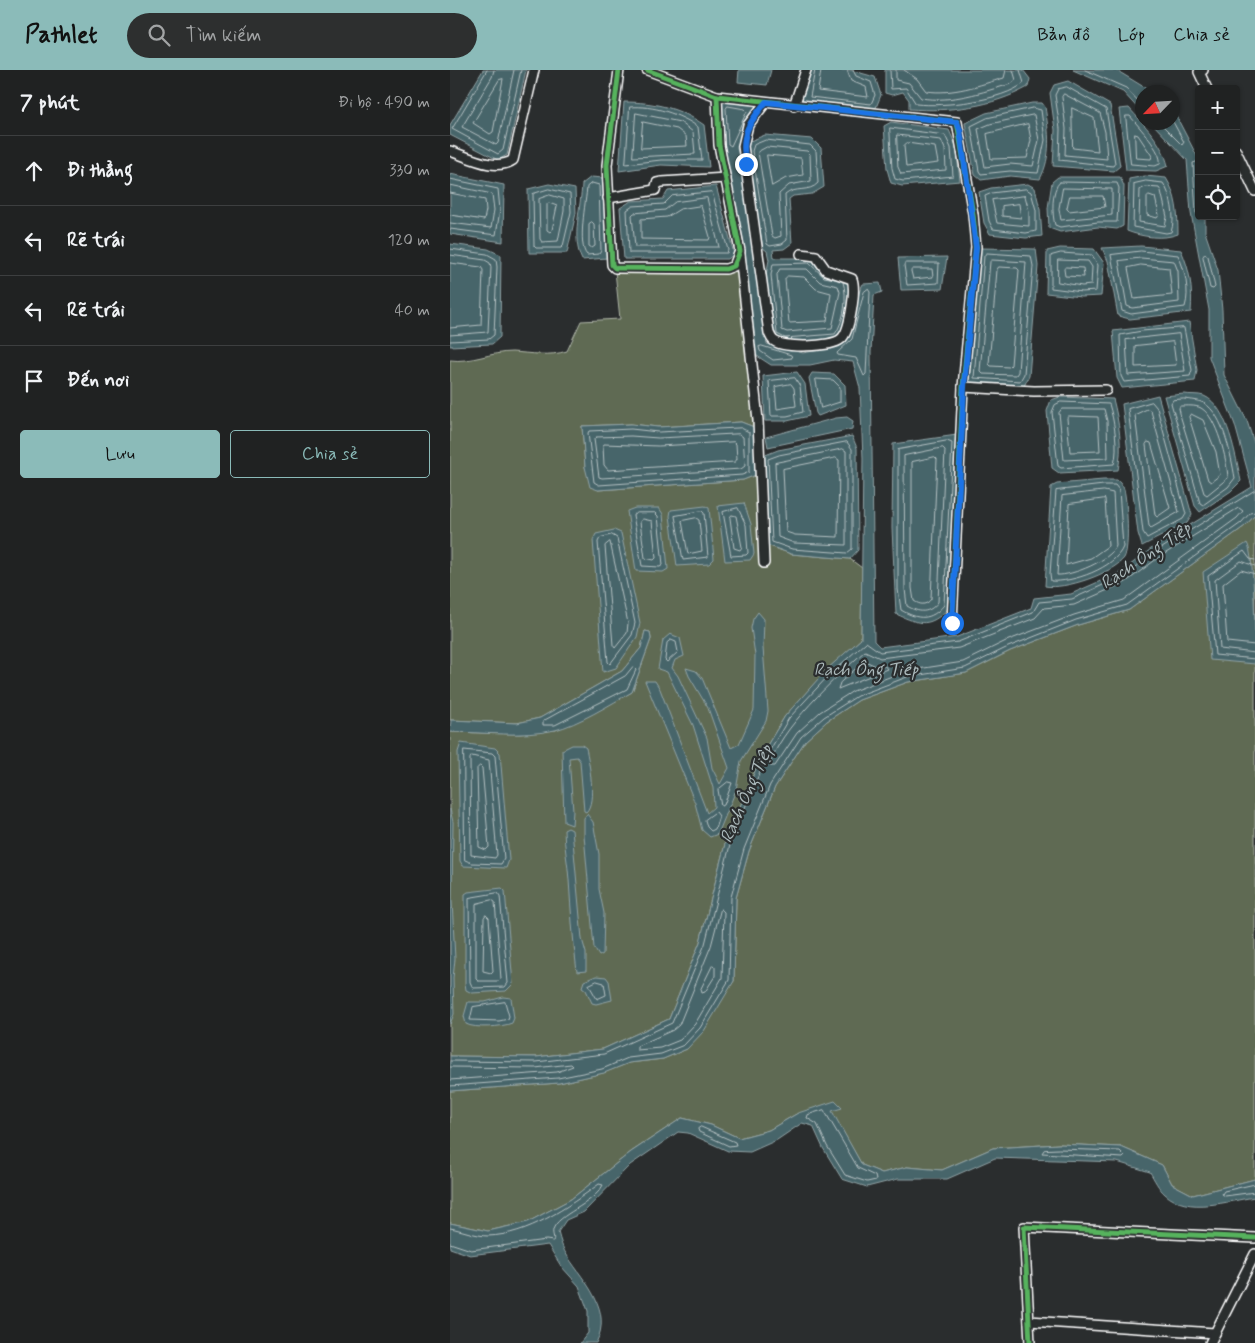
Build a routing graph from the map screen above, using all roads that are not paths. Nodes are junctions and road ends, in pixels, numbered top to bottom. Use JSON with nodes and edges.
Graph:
{"nodes":[{"id":1,"x":534,"y":70,"type":"edge"},
{"id":2,"x":619,"y":70,"type":"edge"},
{"id":3,"x":647,"y":70,"type":"edge"},
{"id":4,"x":806,"y":70,"type":"edge"},
{"id":5,"x":1203,"y":70,"type":"edge"},
{"id":6,"x":1205,"y":85,"type":"edge"},
{"id":7,"x":717,"y":96,"type":"junction"},
{"id":8,"x":766,"y":102,"type":"junction"},
{"id":9,"x":794,"y":106,"type":"junction"},
{"id":10,"x":450,"y":151,"type":"edge"},
{"id":11,"x":1240,"y":159,"type":"edge"},
{"id":12,"x":726,"y":178,"type":"junction"},
{"id":13,"x":1255,"y":191,"type":"edge"},
{"id":14,"x":608,"y":198,"type":"junction"},
{"id":15,"x":740,"y":251,"type":"junction"},
{"id":16,"x":801,"y":254,"type":"dead end"},
{"id":17,"x":964,"y":387,"type":"junction"},
{"id":18,"x":1106,"y":390,"type":"dead end"},
{"id":19,"x":764,"y":563,"type":"dead end"},
{"id":20,"x":952,"y":623,"type":"dead end"},
{"id":21,"x":1255,"y":1238,"type":"edge"},
{"id":22,"x":1255,"y":1254,"type":"edge"},
{"id":23,"x":1029,"y":1321,"type":"junction"},
{"id":24,"x":1215,"y":1333,"type":"junction"},
{"id":25,"x":1030,"y":1343,"type":"edge"},
{"id":26,"x":1210,"y":1343,"type":"edge"}],
"edges":[{"from":1,"to":10,"type":"street"},
{"from":2,"to":14,"type":"street"},
{"from":3,"to":7,"type":"street"},
{"from":4,"to":9,"type":"street"},
{"from":5,"to":6,"type":"street"},
{"from":7,"to":8,"type":"street"},
{"from":7,"to":12,"type":"street"},
{"from":8,"to":9,"type":"street"},
{"from":8,"to":16,"type":"street"},
{"from":9,"to":17,"type":"street"},
{"from":11,"to":13,"type":"street"},
{"from":12,"to":14,"type":"street"},
{"from":12,"to":15,"type":"street"},
{"from":14,"to":15,"type":"street"},
{"from":15,"to":19,"type":"street"},
{"from":17,"to":18,"type":"street"},
{"from":17,"to":20,"type":"street"},
{"from":21,"to":23,"type":"street"},
{"from":22,"to":24,"type":"street"},
{"from":23,"to":24,"type":"street"},
{"from":23,"to":25,"type":"street"},
{"from":24,"to":26,"type":"street"}]}
